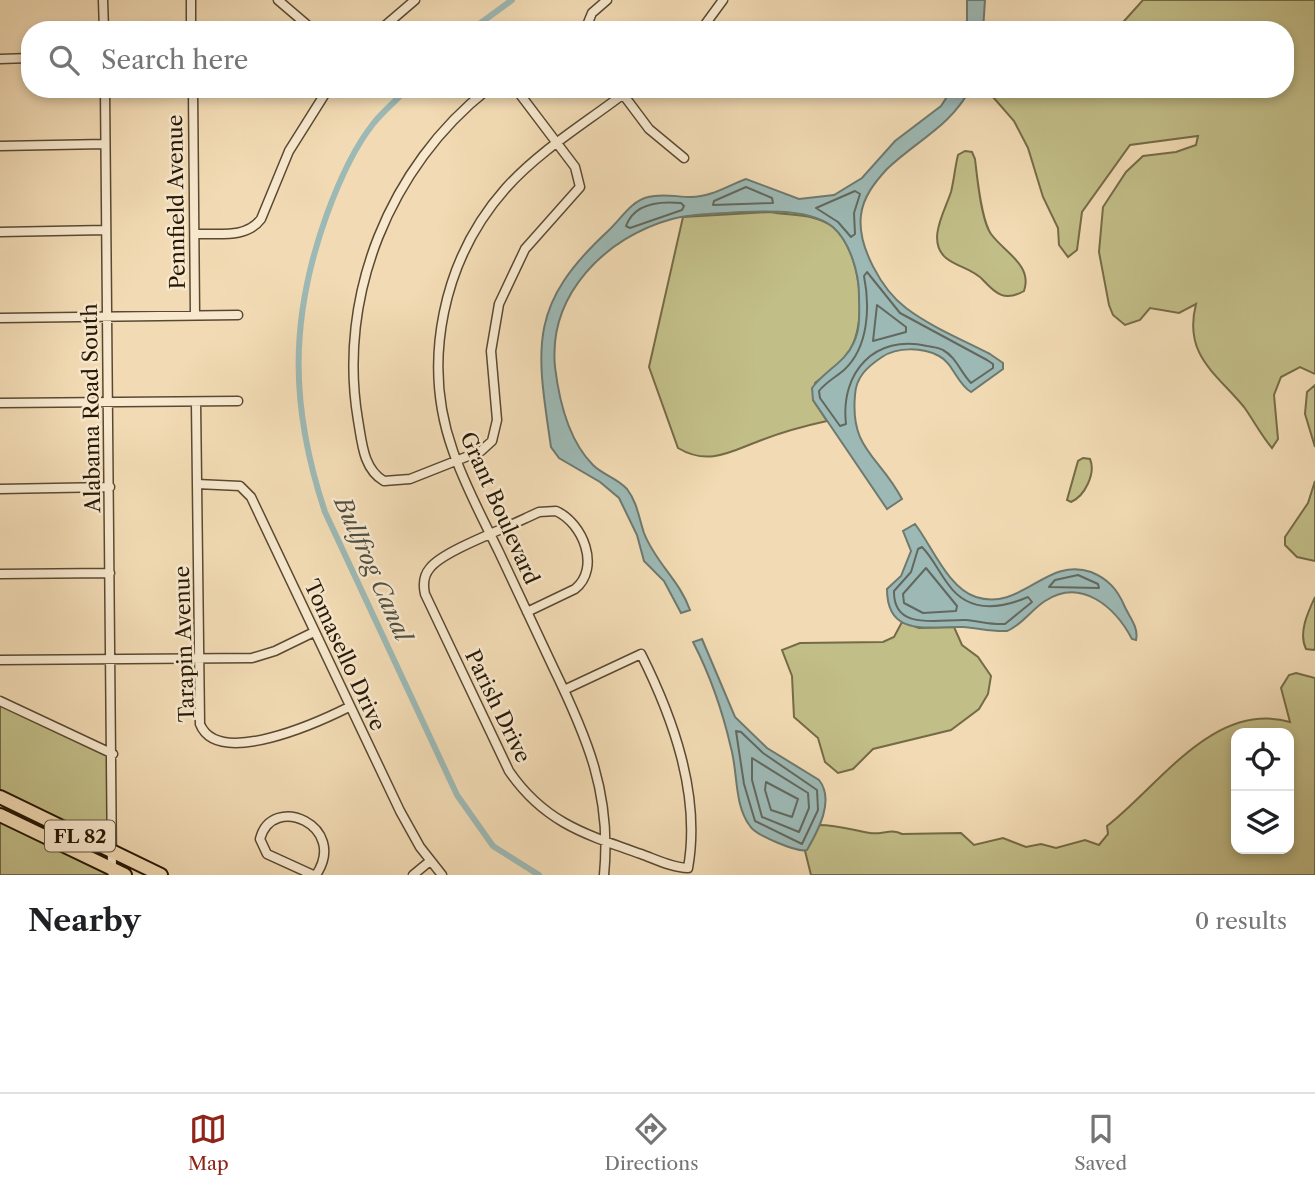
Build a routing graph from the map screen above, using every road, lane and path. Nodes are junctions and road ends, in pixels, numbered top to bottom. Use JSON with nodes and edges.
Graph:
{"nodes":[{"id":1,"x":103,"y":0,"type":"edge"},
{"id":2,"x":191,"y":0,"type":"edge"},
{"id":3,"x":278,"y":0,"type":"edge"},
{"id":4,"x":295,"y":0,"type":"edge"},
{"id":5,"x":415,"y":0,"type":"edge"},
{"id":6,"x":607,"y":0,"type":"edge"},
{"id":7,"x":723,"y":0,"type":"edge"},
{"id":8,"x":288,"y":7,"type":"junction"},
{"id":9,"x":104,"y":21,"type":"edge"},
{"id":10,"x":191,"y":21,"type":"edge"},
{"id":11,"x":303,"y":21,"type":"edge"},
{"id":12,"x":390,"y":21,"type":"edge"},
{"id":13,"x":589,"y":21,"type":"edge"},
{"id":14,"x":708,"y":21,"type":"edge"},
{"id":15,"x":21,"y":58,"type":"edge"},
{"id":16,"x":0,"y":59,"type":"edge"},
{"id":17,"x":104,"y":98,"type":"edge"},
{"id":18,"x":192,"y":98,"type":"edge"},
{"id":19,"x":322,"y":98,"type":"edge"},
{"id":20,"x":479,"y":98,"type":"edge"},
{"id":21,"x":523,"y":98,"type":"edge"},
{"id":22,"x":616,"y":98,"type":"edge"},
{"id":23,"x":629,"y":98,"type":"edge"},
{"id":24,"x":105,"y":144,"type":"junction"},
{"id":25,"x":557,"y":144,"type":"junction"},
{"id":26,"x":0,"y":146,"type":"edge"},
{"id":27,"x":684,"y":158,"type":"dead end"},
{"id":28,"x":106,"y":230,"type":"junction"},
{"id":29,"x":0,"y":232,"type":"edge"},
{"id":30,"x":195,"y":234,"type":"junction"},
{"id":31,"x":195,"y":315,"type":"junction"},
{"id":32,"x":238,"y":315,"type":"dead end"},
{"id":33,"x":107,"y":317,"type":"junction"},
{"id":34,"x":0,"y":318,"type":"edge"},
{"id":35,"x":238,"y":401,"type":"dead end"},
{"id":36,"x":196,"y":402,"type":"junction"},
{"id":37,"x":0,"y":403,"type":"edge"},
{"id":38,"x":108,"y":403,"type":"junction"},
{"id":39,"x":456,"y":461,"type":"junction"},
{"id":40,"x":197,"y":484,"type":"junction"},
{"id":41,"x":110,"y":487,"type":"junction"},
{"id":42,"x":0,"y":489,"type":"edge"},
{"id":43,"x":491,"y":536,"type":"junction"},
{"id":44,"x":110,"y":573,"type":"junction"},
{"id":45,"x":0,"y":574,"type":"edge"},
{"id":46,"x":527,"y":612,"type":"junction"},
{"id":47,"x":314,"y":632,"type":"junction"},
{"id":48,"x":112,"y":659,"type":"junction"},
{"id":49,"x":199,"y":659,"type":"junction"},
{"id":50,"x":0,"y":660,"type":"edge"},
{"id":51,"x":565,"y":690,"type":"junction"},
{"id":52,"x":0,"y":701,"type":"edge"},
{"id":53,"x":349,"y":707,"type":"junction"},
{"id":54,"x":113,"y":754,"type":"junction"},
{"id":55,"x":0,"y":797,"type":"edge"},
{"id":56,"x":0,"y":816,"type":"edge"},
{"id":57,"x":606,"y":841,"type":"junction"},
{"id":58,"x":112,"y":851,"type":"junction"},
{"id":59,"x":430,"y":861,"type":"junction"},
{"id":60,"x":112,"y":872,"type":"edge"},
{"id":61,"x":125,"y":875,"type":"edge"},
{"id":62,"x":161,"y":875,"type":"edge"},
{"id":63,"x":314,"y":875,"type":"edge"},
{"id":64,"x":413,"y":875,"type":"edge"},
{"id":65,"x":442,"y":875,"type":"edge"},
{"id":66,"x":604,"y":875,"type":"edge"}],
"edges":[{"from":1,"to":9,"type":"street"},
{"from":2,"to":10,"type":"street"},
{"from":3,"to":8,"type":"street"},
{"from":4,"to":8,"type":"street"},
{"from":5,"to":12,"type":"street"},
{"from":6,"to":13,"type":"street"},
{"from":7,"to":14,"type":"street"},
{"from":8,"to":11,"type":"street"},
{"from":15,"to":16,"type":"street"},
{"from":17,"to":24,"type":"street","name":"Alabama Road South"},
{"from":18,"to":30,"type":"street","name":"Pennfield Avenue"},
{"from":19,"to":30,"type":"street"},
{"from":20,"to":39,"type":"street"},
{"from":21,"to":25,"type":"street"},
{"from":22,"to":25,"type":"street","name":"Grant Boulevard"},
{"from":23,"to":27,"type":"street"},
{"from":24,"to":26,"type":"street"},
{"from":24,"to":28,"type":"street","name":"Alabama Road South"},
{"from":25,"to":39,"type":"street","name":"Grant Boulevard"},
{"from":25,"to":39,"type":"street"},
{"from":28,"to":29,"type":"street"},
{"from":28,"to":33,"type":"street","name":"Alabama Road South"},
{"from":30,"to":31,"type":"street","name":"Pennfield Avenue"},
{"from":31,"to":32,"type":"street"},
{"from":31,"to":33,"type":"street"},
{"from":33,"to":34,"type":"street"},
{"from":33,"to":38,"type":"street","name":"Alabama Road South"},
{"from":35,"to":36,"type":"street"},
{"from":36,"to":38,"type":"street"},
{"from":36,"to":40,"type":"street","name":"Tarapin Avenue"},
{"from":37,"to":38,"type":"street"},
{"from":38,"to":41,"type":"street","name":"Alabama Road South"},
{"from":39,"to":43,"type":"street","name":"Grant Boulevard"},
{"from":40,"to":47,"type":"street","name":"Tomasello Drive"},
{"from":40,"to":49,"type":"street","name":"Tarapin Avenue"},
{"from":41,"to":42,"type":"street"},
{"from":41,"to":44,"type":"street","name":"Alabama Road South"},
{"from":43,"to":46,"type":"street","name":"Grant Boulevard"},
{"from":43,"to":46,"type":"street"},
{"from":43,"to":57,"type":"street","name":"Parish Drive"},
{"from":44,"to":45,"type":"street"},
{"from":44,"to":48,"type":"street","name":"Alabama Road South"},
{"from":46,"to":51,"type":"street","name":"Grant Boulevard"},
{"from":47,"to":49,"type":"street"},
{"from":47,"to":53,"type":"street","name":"Tomasello Drive"},
{"from":48,"to":49,"type":"street"},
{"from":48,"to":50,"type":"street"},
{"from":48,"to":54,"type":"street","name":"Alabama Road South"},
{"from":49,"to":53,"type":"street","name":"Tarapin Avenue"},
{"from":51,"to":57,"type":"street","name":"Grant Boulevard"},
{"from":51,"to":57,"type":"street","name":"Parish Drive"},
{"from":52,"to":54,"type":"street"},
{"from":53,"to":59,"type":"street","name":"Tomasello Drive"},
{"from":54,"to":58,"type":"street","name":"Alabama Road South"},
{"from":55,"to":58,"type":"highway","number":"FL 82"},
{"from":56,"to":60,"type":"highway","number":"FL 82"},
{"from":57,"to":66,"type":"street","name":"Grant Boulevard"},
{"from":58,"to":60,"type":"street","name":"Alabama Road South"},
{"from":58,"to":62,"type":"highway","number":"FL 82"},
{"from":59,"to":64,"type":"street"},
{"from":59,"to":65,"type":"street","name":"Tomasello Drive"},
{"from":60,"to":61,"type":"highway","number":"FL 82"},
{"from":63,"to":63,"type":"street"}]}
